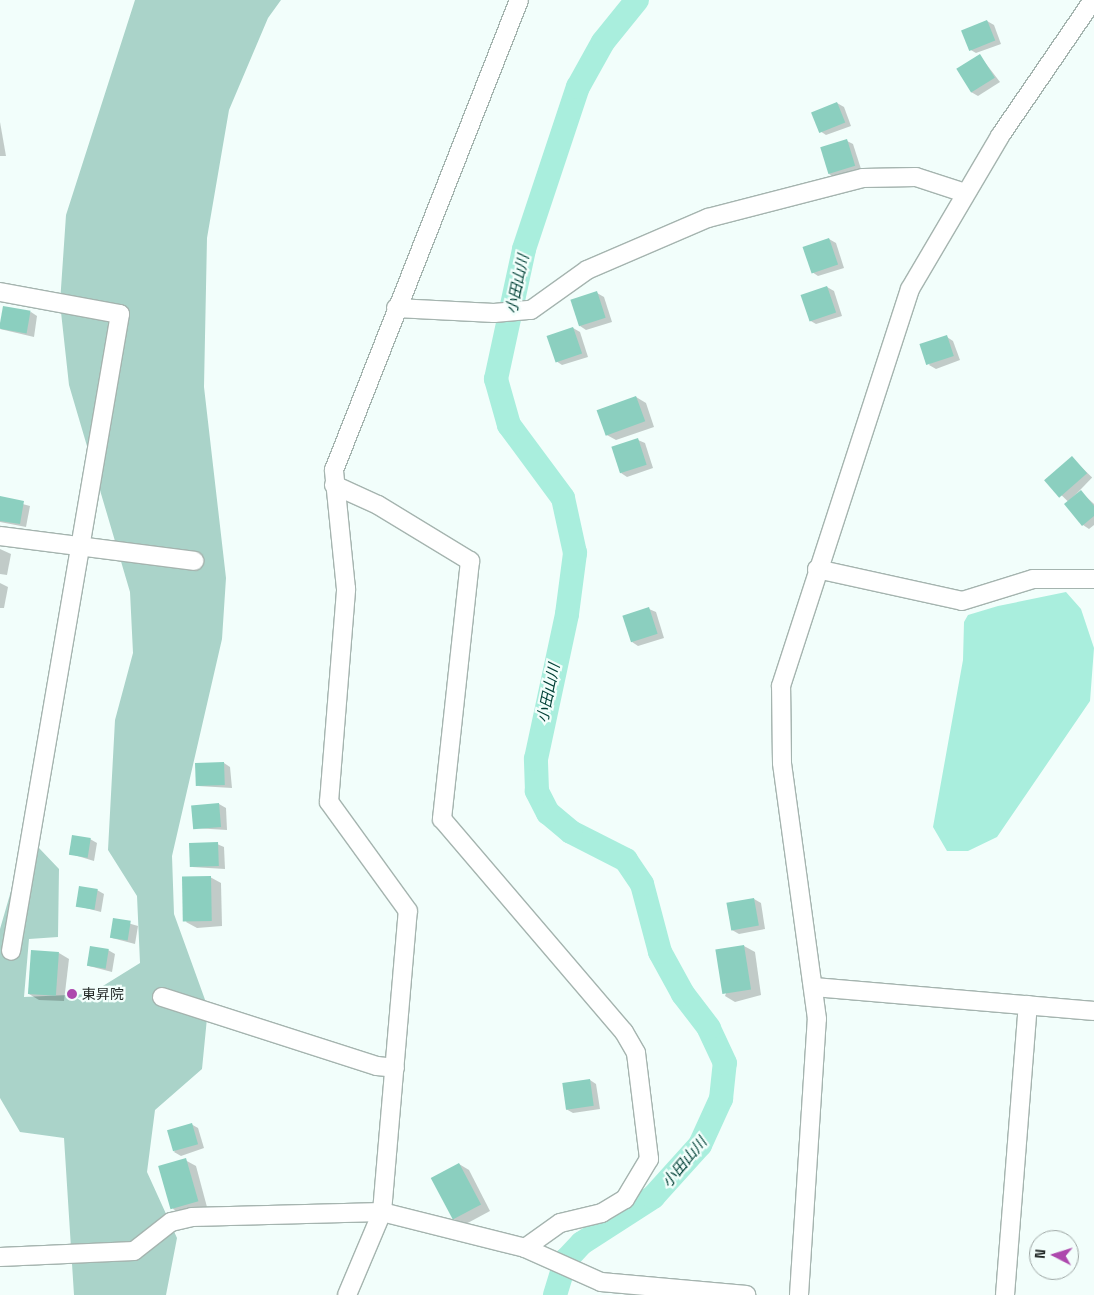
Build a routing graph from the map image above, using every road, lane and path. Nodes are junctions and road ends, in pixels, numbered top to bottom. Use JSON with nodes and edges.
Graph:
{"nodes":[{"id":1,"x":519,"y":0,"type":"edge"},
{"id":2,"x":1093,"y":0,"type":"edge"},
{"id":3,"x":965,"y":193,"type":"junction"},
{"id":4,"x":0,"y":292,"type":"edge"},
{"id":5,"x":396,"y":308,"type":"junction"},
{"id":6,"x":334,"y":485,"type":"junction"},
{"id":7,"x":0,"y":536,"type":"edge"},
{"id":8,"x":80,"y":548,"type":"junction"},
{"id":9,"x":194,"y":561,"type":"dead end"},
{"id":10,"x":817,"y":569,"type":"junction"},
{"id":11,"x":1094,"y":579,"type":"edge"},
{"id":12,"x":11,"y":951,"type":"dead end"},
{"id":13,"x":814,"y":987,"type":"junction"},
{"id":14,"x":162,"y":997,"type":"dead end"},
{"id":15,"x":1028,"y":1006,"type":"junction"},
{"id":16,"x":1094,"y":1011,"type":"edge"},
{"id":17,"x":395,"y":1068,"type":"junction"},
{"id":18,"x":382,"y":1212,"type":"junction"},
{"id":19,"x":525,"y":1248,"type":"junction"},
{"id":20,"x":0,"y":1257,"type":"edge"},
{"id":21,"x":346,"y":1295,"type":"edge"},
{"id":22,"x":746,"y":1295,"type":"edge"},
{"id":23,"x":799,"y":1295,"type":"edge"},
{"id":24,"x":1005,"y":1295,"type":"edge"}],
"edges":[{"from":1,"to":5,"type":"street"},
{"from":2,"to":3,"type":"street"},
{"from":3,"to":5,"type":"street"},
{"from":3,"to":10,"type":"street"},
{"from":4,"to":8,"type":"street"},
{"from":5,"to":6,"type":"street"},
{"from":6,"to":17,"type":"street"},
{"from":6,"to":19,"type":"street"},
{"from":7,"to":8,"type":"street"},
{"from":8,"to":9,"type":"street"},
{"from":8,"to":12,"type":"street"},
{"from":10,"to":11,"type":"street"},
{"from":10,"to":13,"type":"street"},
{"from":13,"to":15,"type":"street"},
{"from":13,"to":23,"type":"street"},
{"from":14,"to":17,"type":"street"},
{"from":15,"to":16,"type":"street"},
{"from":15,"to":24,"type":"street"},
{"from":17,"to":18,"type":"street"},
{"from":18,"to":19,"type":"street"},
{"from":18,"to":20,"type":"street"},
{"from":18,"to":21,"type":"street"},
{"from":19,"to":22,"type":"street"}]}
